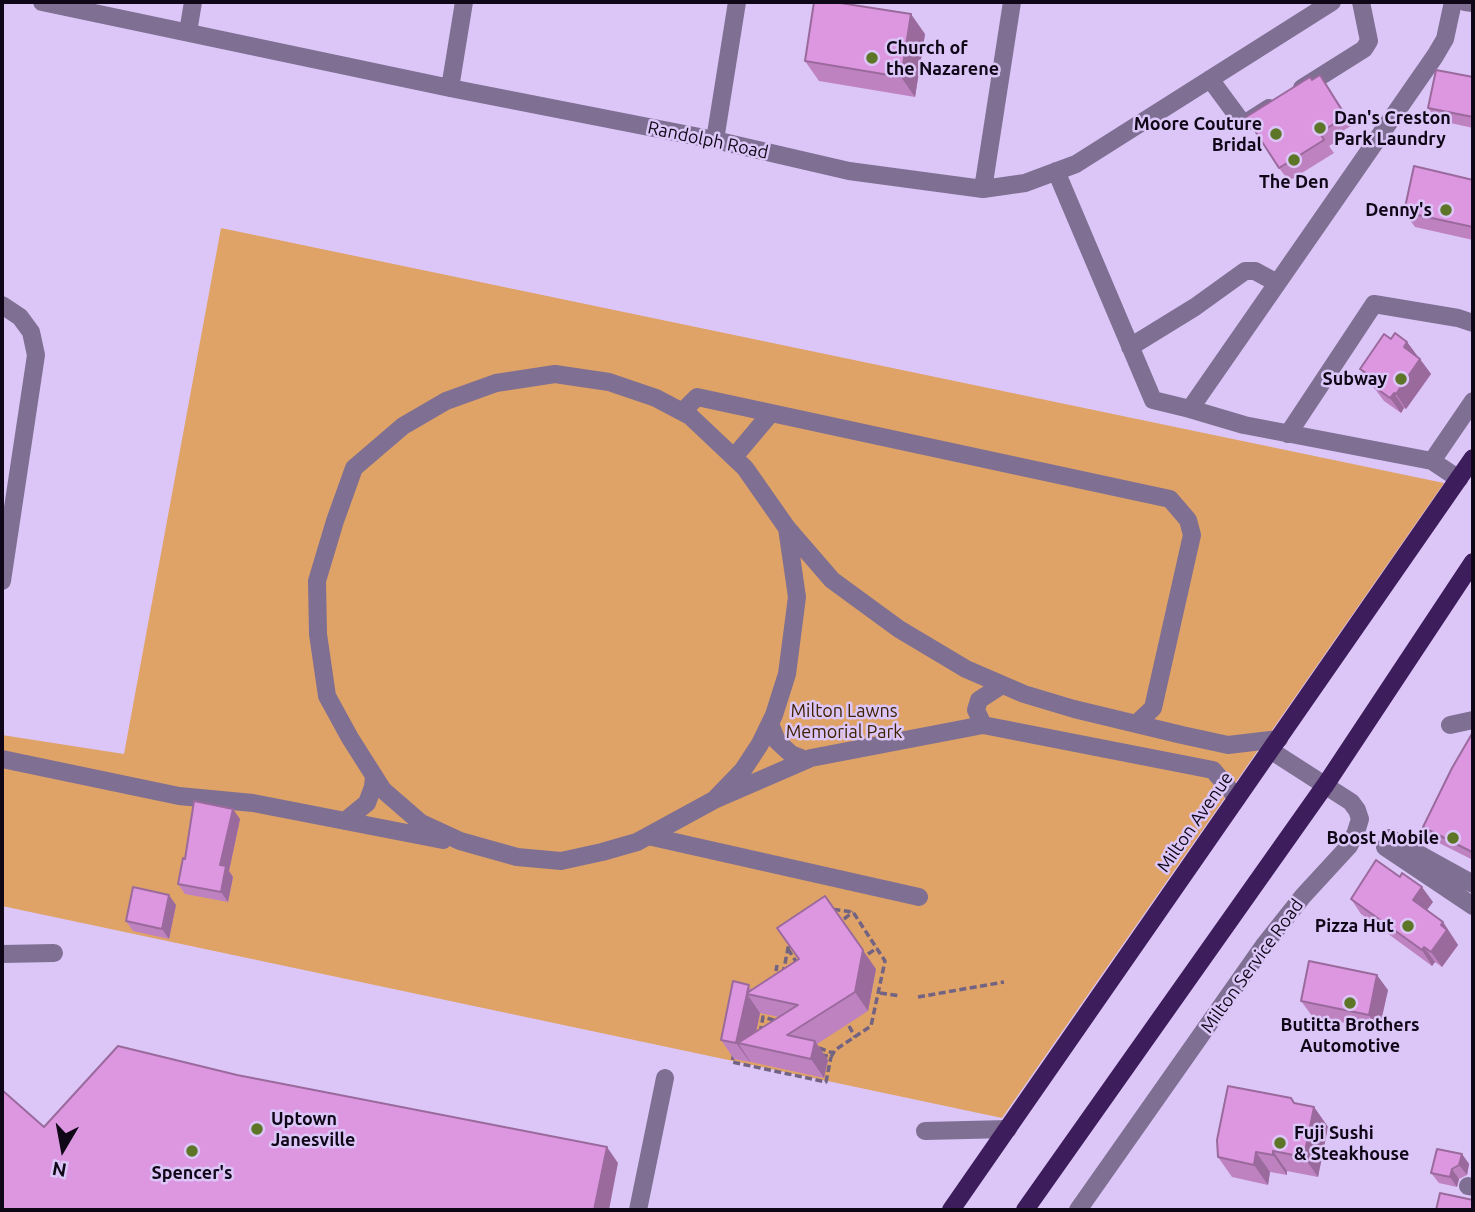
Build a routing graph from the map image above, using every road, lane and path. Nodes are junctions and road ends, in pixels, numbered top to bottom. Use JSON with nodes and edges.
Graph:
{"nodes":[{"id":1,"x":43,"y":2,"type":"edge"},
{"id":2,"x":193,"y":2,"type":"edge"},
{"id":3,"x":464,"y":2,"type":"edge"},
{"id":4,"x":737,"y":2,"type":"edge"},
{"id":5,"x":1012,"y":2,"type":"edge"},
{"id":6,"x":1332,"y":2,"type":"edge"},
{"id":7,"x":1361,"y":2,"type":"edge"},
{"id":8,"x":1453,"y":2,"type":"edge"},
{"id":9,"x":1465,"y":2,"type":"edge"},
{"id":10,"x":1473,"y":4,"type":"edge"},
{"id":11,"x":188,"y":32,"type":"junction"},
{"id":12,"x":1210,"y":79,"type":"junction"},
{"id":13,"x":450,"y":88,"type":"junction"},
{"id":14,"x":715,"y":140,"type":"junction"},
{"id":15,"x":1056,"y":171,"type":"junction"},
{"id":16,"x":983,"y":189,"type":"junction"},
{"id":17,"x":1278,"y":284,"type":"junction"},
{"id":18,"x":2,"y":305,"type":"edge"},
{"id":19,"x":1473,"y":323,"type":"edge"},
{"id":20,"x":1130,"y":347,"type":"junction"},
{"id":21,"x":1473,"y":401,"type":"edge"},
{"id":22,"x":1190,"y":409,"type":"junction"},
{"id":23,"x":682,"y":412,"type":"junction"},
{"id":24,"x":771,"y":414,"type":"junction"},
{"id":25,"x":1287,"y":434,"type":"junction"},
{"id":26,"x":734,"y":457,"type":"junction"},
{"id":27,"x":1473,"y":458,"type":"edge"},
{"id":28,"x":1432,"y":461,"type":"junction"},
{"id":29,"x":1459,"y":479,"type":"junction"},
{"id":30,"x":787,"y":528,"type":"junction"},
{"id":31,"x":1470,"y":572,"type":"edge"},
{"id":32,"x":2,"y":581,"type":"edge"},
{"id":33,"x":1002,"y":685,"type":"junction"},
{"id":34,"x":1153,"y":708,"type":"junction"},
{"id":35,"x":1473,"y":720,"type":"edge"},
{"id":36,"x":770,"y":724,"type":"junction"},
{"id":37,"x":982,"y":724,"type":"junction"},
{"id":38,"x":1136,"y":724,"type":"junction"},
{"id":39,"x":1450,"y":725,"type":"dead end"},
{"id":40,"x":1182,"y":734,"type":"junction"},
{"id":41,"x":1275,"y":745,"type":"junction"},
{"id":42,"x":2,"y":759,"type":"edge"},
{"id":43,"x":806,"y":760,"type":"junction"},
{"id":44,"x":374,"y":776,"type":"junction"},
{"id":45,"x":1326,"y":784,"type":"junction"},
{"id":46,"x":1237,"y":798,"type":"junction"},
{"id":47,"x":713,"y":800,"type":"junction"},
{"id":48,"x":345,"y":821,"type":"junction"},
{"id":49,"x":648,"y":836,"type":"junction"},
{"id":50,"x":484,"y":848,"type":"junction"},
{"id":51,"x":1473,"y":884,"type":"edge"},
{"id":52,"x":919,"y":897,"type":"dead end"},
{"id":53,"x":1473,"y":906,"type":"edge"},
{"id":54,"x":819,"y":911,"type":"junction"},
{"id":55,"x":853,"y":912,"type":"junction"},
{"id":56,"x":844,"y":919,"type":"edge"},
{"id":57,"x":805,"y":920,"type":"junction"},
{"id":58,"x":825,"y":921,"type":"edge"},
{"id":59,"x":792,"y":928,"type":"junction"},
{"id":60,"x":811,"y":929,"type":"edge"},
{"id":61,"x":799,"y":939,"type":"edge"},
{"id":62,"x":877,"y":948,"type":"junction"},
{"id":63,"x":788,"y":949,"type":"junction"},
{"id":64,"x":54,"y":953,"type":"dead end"},
{"id":65,"x":2,"y":954,"type":"edge"},
{"id":66,"x":868,"y":954,"type":"dead end"},
{"id":67,"x":777,"y":965,"type":"dead end"},
{"id":68,"x":799,"y":966,"type":"edge"},
{"id":69,"x":776,"y":971,"type":"junction"},
{"id":70,"x":782,"y":973,"type":"junction"},
{"id":71,"x":792,"y":976,"type":"edge"},
{"id":72,"x":774,"y":978,"type":"edge"},
{"id":73,"x":1004,"y":982,"type":"dead end"},
{"id":74,"x":785,"y":992,"type":"edge"},
{"id":75,"x":880,"y":993,"type":"junction"},
{"id":76,"x":900,"y":996,"type":"dead end"},
{"id":77,"x":918,"y":997,"type":"dead end"},
{"id":78,"x":777,"y":998,"type":"junction"},
{"id":79,"x":767,"y":1002,"type":"edge"},
{"id":80,"x":776,"y":1004,"type":"junction"},
{"id":81,"x":783,"y":1012,"type":"edge"},
{"id":82,"x":777,"y":1021,"type":"junction"},
{"id":83,"x":793,"y":1023,"type":"edge"},
{"id":84,"x":849,"y":1026,"type":"dead end"},
{"id":85,"x":782,"y":1030,"type":"junction"},
{"id":86,"x":785,"y":1036,"type":"junction"},
{"id":87,"x":801,"y":1037,"type":"edge"},
{"id":88,"x":855,"y":1037,"type":"junction"},
{"id":89,"x":778,"y":1040,"type":"edge"},
{"id":90,"x":758,"y":1041,"type":"edge"},
{"id":91,"x":789,"y":1044,"type":"junction"},
{"id":92,"x":817,"y":1046,"type":"edge"},
{"id":93,"x":735,"y":1050,"type":"edge"},
{"id":94,"x":832,"y":1055,"type":"junction"},
{"id":95,"x":665,"y":1078,"type":"dead end"},
{"id":96,"x":1008,"y":1129,"type":"junction"},
{"id":97,"x":925,"y":1131,"type":"dead end"},
{"id":98,"x":638,"y":1210,"type":"edge"},
{"id":99,"x":951,"y":1210,"type":"edge"},
{"id":100,"x":1025,"y":1210,"type":"edge"},
{"id":101,"x":1078,"y":1210,"type":"edge"}],
"edges":[{"from":1,"to":11,"type":"street","name":"Randolph Road"},
{"from":2,"to":11,"type":"street"},
{"from":3,"to":13,"type":"street"},
{"from":4,"to":14,"type":"street"},
{"from":5,"to":16,"type":"street"},
{"from":6,"to":12,"type":"street","name":"Randolph Road"},
{"from":7,"to":12,"type":"street"},
{"from":8,"to":17,"type":"street"},
{"from":9,"to":10,"type":"street"},
{"from":11,"to":13,"type":"street","name":"Randolph Road"},
{"from":12,"to":15,"type":"street","name":"Randolph Road"},
{"from":13,"to":14,"type":"street","name":"Randolph Road"},
{"from":14,"to":16,"type":"street","name":"Randolph Road"},
{"from":15,"to":16,"type":"street","name":"Randolph Road"},
{"from":15,"to":20,"type":"street"},
{"from":17,"to":20,"type":"street"},
{"from":17,"to":22,"type":"street"},
{"from":18,"to":32,"type":"street"},
{"from":19,"to":25,"type":"street"},
{"from":20,"to":22,"type":"street"},
{"from":21,"to":28,"type":"street"},
{"from":22,"to":25,"type":"street"},
{"from":23,"to":24,"type":"street"},
{"from":23,"to":26,"type":"street"},
{"from":23,"to":44,"type":"street"},
{"from":24,"to":26,"type":"street"},
{"from":24,"to":34,"type":"street"},
{"from":25,"to":28,"type":"street"},
{"from":26,"to":30,"type":"street"},
{"from":27,"to":29,"type":"main road","name":"Milton Avenue"},
{"from":28,"to":29,"type":"street"},
{"from":29,"to":41,"type":"main road","name":"Milton Avenue"},
{"from":30,"to":33,"type":"street"},
{"from":30,"to":36,"type":"street"},
{"from":31,"to":45,"type":"main road"},
{"from":33,"to":37,"type":"street"},
{"from":33,"to":38,"type":"street"},
{"from":34,"to":38,"type":"street"},
{"from":34,"to":40,"type":"street"},
{"from":35,"to":39,"type":"street"},
{"from":36,"to":43,"type":"street"},
{"from":36,"to":47,"type":"street"},
{"from":37,"to":43,"type":"street"},
{"from":37,"to":46,"type":"street"},
{"from":38,"to":40,"type":"street"},
{"from":40,"to":41,"type":"street"},
{"from":41,"to":45,"type":"street","name":"Milton Service Road"},
{"from":41,"to":46,"type":"main road","name":"Milton Avenue"},
{"from":42,"to":48,"type":"street"},
{"from":43,"to":47,"type":"street"},
{"from":44,"to":48,"type":"street"},
{"from":44,"to":50,"type":"street"},
{"from":45,"to":100,"type":"main road"},
{"from":45,"to":101,"type":"street","name":"Milton Service Road"},
{"from":46,"to":96,"type":"main road","name":"Milton Avenue"},
{"from":47,"to":49,"type":"street"},
{"from":48,"to":50,"type":"street"},
{"from":49,"to":50,"type":"street"},
{"from":49,"to":52,"type":"street"},
{"from":51,"to":53,"type":"street"},
{"from":54,"to":55,"type":"path"},
{"from":54,"to":57,"type":"path"},
{"from":54,"to":58,"type":"path"},
{"from":55,"to":56,"type":"path"},
{"from":55,"to":62,"type":"path"},
{"from":57,"to":59,"type":"path"},
{"from":57,"to":60,"type":"path"},
{"from":59,"to":61,"type":"path"},
{"from":59,"to":63,"type":"path"},
{"from":62,"to":66,"type":"path"},
{"from":62,"to":75,"type":"path"},
{"from":63,"to":68,"type":"path"},
{"from":63,"to":70,"type":"path"},
{"from":64,"to":65,"type":"street"},
{"from":67,"to":69,"type":"path"},
{"from":69,"to":70,"type":"path"},
{"from":69,"to":72,"type":"path"},
{"from":70,"to":71,"type":"path"},
{"from":70,"to":78,"type":"path"},
{"from":73,"to":77,"type":"path"},
{"from":74,"to":78,"type":"path"},
{"from":75,"to":76,"type":"path"},
{"from":75,"to":88,"type":"path"},
{"from":78,"to":80,"type":"path"},
{"from":79,"to":80,"type":"path"},
{"from":80,"to":81,"type":"path"},
{"from":80,"to":82,"type":"path"},
{"from":82,"to":85,"type":"path"},
{"from":82,"to":90,"type":"path"},
{"from":83,"to":85,"type":"path"},
{"from":84,"to":88,"type":"path"},
{"from":85,"to":86,"type":"path"},
{"from":86,"to":89,"type":"path"},
{"from":86,"to":91,"type":"path"},
{"from":87,"to":91,"type":"path"},
{"from":88,"to":94,"type":"path"},
{"from":91,"to":94,"type":"path"},
{"from":92,"to":94,"type":"path"},
{"from":93,"to":94,"type":"path"},
{"from":95,"to":98,"type":"street"},
{"from":96,"to":97,"type":"street"},
{"from":96,"to":99,"type":"main road","name":"Milton Avenue"}]}
